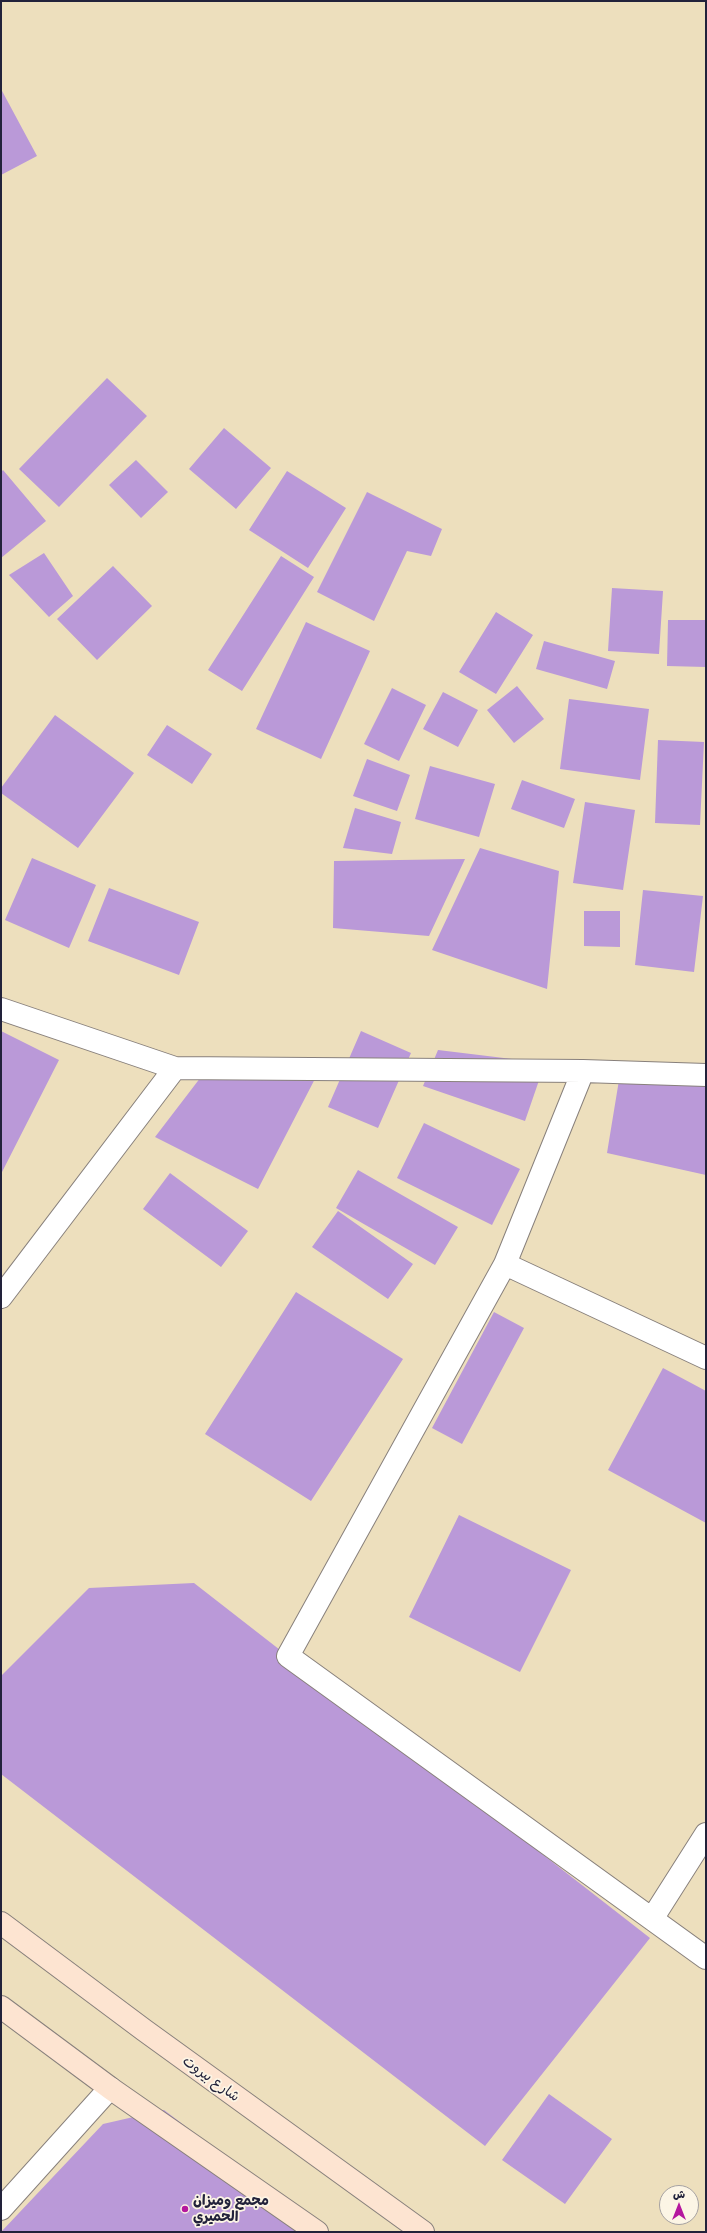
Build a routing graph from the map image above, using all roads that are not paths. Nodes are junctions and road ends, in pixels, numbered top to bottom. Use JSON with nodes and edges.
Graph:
{"nodes":[{"id":1,"x":1,"y":1009,"type":"edge"},
{"id":2,"x":175,"y":1068,"type":"junction"},
{"id":3,"x":582,"y":1071,"type":"junction"},
{"id":4,"x":706,"y":1075,"type":"edge"},
{"id":5,"x":505,"y":1264,"type":"junction"},
{"id":6,"x":1,"y":1297,"type":"edge"},
{"id":7,"x":706,"y":1358,"type":"edge"},
{"id":8,"x":706,"y":1834,"type":"edge"},
{"id":9,"x":652,"y":1919,"type":"junction"},
{"id":10,"x":1,"y":1922,"type":"edge"},
{"id":11,"x":706,"y":1958,"type":"edge"},
{"id":12,"x":1,"y":2007,"type":"edge"},
{"id":13,"x":110,"y":2088,"type":"junction"},
{"id":14,"x":1,"y":2209,"type":"edge"},
{"id":15,"x":317,"y":2232,"type":"edge"},
{"id":16,"x":423,"y":2232,"type":"edge"}],
"edges":[{"from":1,"to":2,"type":"street"},
{"from":2,"to":3,"type":"street"},
{"from":2,"to":6,"type":"street"},
{"from":3,"to":4,"type":"street"},
{"from":3,"to":5,"type":"street"},
{"from":5,"to":7,"type":"street"},
{"from":5,"to":9,"type":"street"},
{"from":8,"to":9,"type":"street"},
{"from":9,"to":11,"type":"street"},
{"from":10,"to":16,"type":"main road","name":"شارع بيروت"},
{"from":12,"to":13,"type":"main road"},
{"from":13,"to":14,"type":"street"},
{"from":13,"to":15,"type":"main road"}]}
